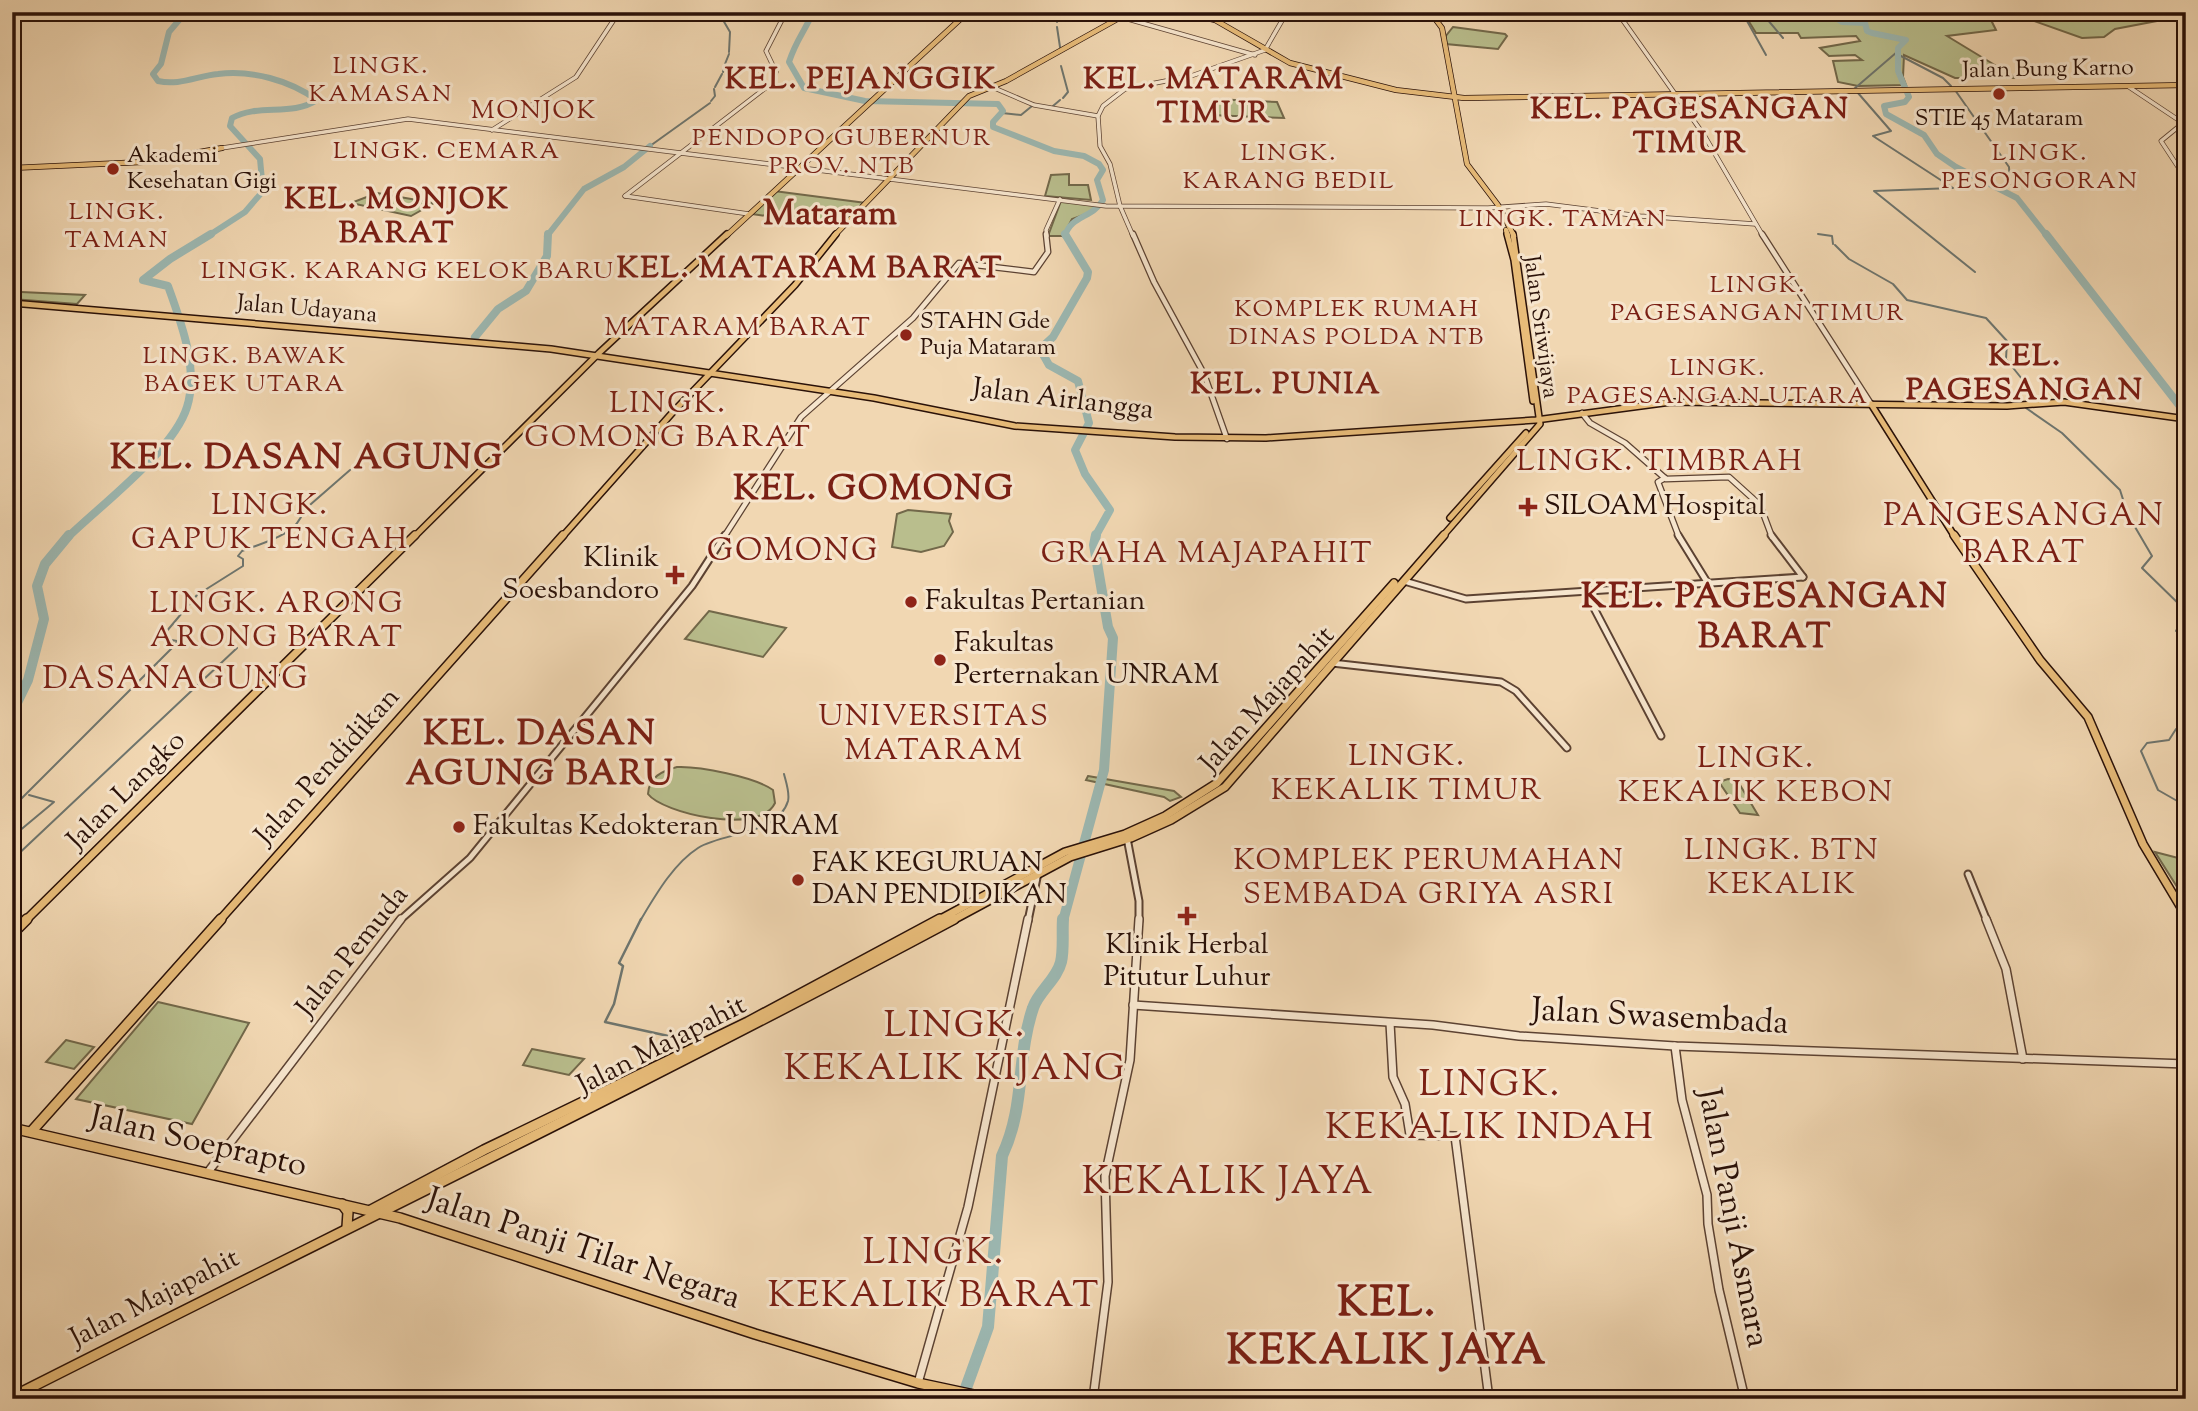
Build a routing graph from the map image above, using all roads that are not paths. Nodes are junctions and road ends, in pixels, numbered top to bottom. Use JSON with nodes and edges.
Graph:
{"nodes":[{"id":1,"x":619,"y":12,"type":"edge"},
{"id":2,"x":786,"y":12,"type":"edge"},
{"id":3,"x":968,"y":12,"type":"edge"},
{"id":4,"x":1103,"y":12,"type":"edge"},
{"id":5,"x":1130,"y":12,"type":"edge"},
{"id":6,"x":1174,"y":12,"type":"edge"},
{"id":7,"x":1182,"y":12,"type":"edge"},
{"id":8,"x":1287,"y":12,"type":"edge"},
{"id":9,"x":1428,"y":12,"type":"edge"},
{"id":10,"x":1617,"y":12,"type":"edge"},
{"id":11,"x":1119,"y":18,"type":"junction"},
{"id":12,"x":1205,"y":18,"type":"junction"},
{"id":13,"x":1264,"y":51,"type":"junction"},
{"id":14,"x":1255,"y":55,"type":"junction"},
{"id":15,"x":2186,"y":85,"type":"edge"},
{"id":16,"x":992,"y":87,"type":"junction"},
{"id":17,"x":2130,"y":87,"type":"junction"},
{"id":18,"x":1675,"y":95,"type":"junction"},
{"id":19,"x":1451,"y":98,"type":"junction"},
{"id":20,"x":1098,"y":116,"type":"junction"},
{"id":21,"x":492,"y":130,"type":"junction"},
{"id":22,"x":222,"y":148,"type":"joint"},
{"id":23,"x":682,"y":153,"type":"junction"},
{"id":24,"x":12,"y":168,"type":"edge"},
{"id":25,"x":797,"y":168,"type":"junction"},
{"id":26,"x":888,"y":178,"type":"junction"},
{"id":27,"x":2186,"y":179,"type":"edge"},
{"id":28,"x":1060,"y":200,"type":"junction"},
{"id":29,"x":1120,"y":206,"type":"junction"},
{"id":30,"x":1497,"y":208,"type":"junction"},
{"id":31,"x":749,"y":214,"type":"junction"},
{"id":32,"x":1755,"y":224,"type":"junction"},
{"id":33,"x":12,"y":302,"type":"edge"},
{"id":34,"x":881,"y":344,"type":"joint"},
{"id":35,"x":598,"y":354,"type":"junction"},
{"id":36,"x":712,"y":369,"type":"junction"},
{"id":37,"x":831,"y":389,"type":"junction"},
{"id":38,"x":1871,"y":404,"type":"junction"},
{"id":39,"x":1582,"y":413,"type":"junction"},
{"id":40,"x":2182,"y":416,"type":"edge"},
{"id":41,"x":1537,"y":418,"type":"junction"},
{"id":42,"x":1520,"y":419,"type":"junction"},
{"id":43,"x":1529,"y":431,"type":"junction"},
{"id":44,"x":1226,"y":437,"type":"junction"},
{"id":45,"x":1665,"y":478,"type":"junction"},
{"id":46,"x":1731,"y":478,"type":"joint"},
{"id":47,"x":1458,"y":513,"type":"junction"},
{"id":48,"x":1402,"y":580,"type":"junction"},
{"id":49,"x":1707,"y":582,"type":"junction"},
{"id":50,"x":1585,"y":591,"type":"junction"},
{"id":51,"x":1383,"y":599,"type":"junction"},
{"id":52,"x":1332,"y":663,"type":"junction"},
{"id":53,"x":1661,"y":736,"type":"dead end"},
{"id":54,"x":1567,"y":748,"type":"dead end"},
{"id":55,"x":1238,"y":765,"type":"junction"},
{"id":56,"x":1127,"y":837,"type":"junction"},
{"id":57,"x":1038,"y":871,"type":"junction"},
{"id":58,"x":1968,"y":874,"type":"dead end"},
{"id":59,"x":2186,"y":916,"type":"edge"},
{"id":60,"x":12,"y":934,"type":"edge"},
{"id":61,"x":1133,"y":1005,"type":"junction"},
{"id":62,"x":1390,"y":1023,"type":"junction"},
{"id":63,"x":1675,"y":1046,"type":"junction"},
{"id":64,"x":2023,"y":1059,"type":"junction"},
{"id":65,"x":2186,"y":1064,"type":"edge"},
{"id":66,"x":12,"y":1126,"type":"edge"},
{"id":67,"x":32,"y":1130,"type":"junction"},
{"id":68,"x":208,"y":1172,"type":"junction"},
{"id":69,"x":338,"y":1202,"type":"junction"},
{"id":70,"x":375,"y":1212,"type":"junction"},
{"id":71,"x":347,"y":1227,"type":"junction"},
{"id":72,"x":918,"y":1383,"type":"junction"},
{"id":73,"x":12,"y":1397,"type":"edge"},
{"id":74,"x":987,"y":1398,"type":"edge"},
{"id":75,"x":1093,"y":1399,"type":"edge"},
{"id":76,"x":1489,"y":1399,"type":"edge"},
{"id":77,"x":1745,"y":1399,"type":"edge"}],
"edges":[{"from":1,"to":21,"type":"street"},
{"from":2,"to":23,"type":"street"},
{"from":3,"to":25,"type":"main road","name":"Jalan Langko"},
{"from":4,"to":11,"type":"street"},
{"from":5,"to":11,"type":"main road","name":"Jalan Pendidikan"},
{"from":6,"to":12,"type":"main road"},
{"from":7,"to":12,"type":"main road"},
{"from":8,"to":13,"type":"street"},
{"from":9,"to":19,"type":"main road"},
{"from":10,"to":18,"type":"street"},
{"from":11,"to":14,"type":"street"},
{"from":11,"to":16,"type":"main road","name":"Jalan Pendidikan"},
{"from":12,"to":13,"type":"main road"},
{"from":13,"to":14,"type":"street"},
{"from":13,"to":19,"type":"main road"},
{"from":14,"to":20,"type":"street"},
{"from":15,"to":17,"type":"main road","name":"Jalan Bung Karno"},
{"from":16,"to":20,"type":"street"},
{"from":16,"to":26,"type":"main road","name":"Jalan Pendidikan"},
{"from":17,"to":18,"type":"main road","name":"Jalan Bung Karno"},
{"from":17,"to":27,"type":"street"},
{"from":18,"to":19,"type":"main road"},
{"from":18,"to":32,"type":"street"},
{"from":19,"to":30,"type":"main road"},
{"from":20,"to":29,"type":"street"},
{"from":21,"to":22,"type":"street"},
{"from":21,"to":23,"type":"street"},
{"from":22,"to":24,"type":"main road"},
{"from":23,"to":25,"type":"street"},
{"from":23,"to":31,"type":"street"},
{"from":25,"to":26,"type":"street"},
{"from":25,"to":31,"type":"main road","name":"Jalan Langko"},
{"from":26,"to":28,"type":"street"},
{"from":26,"to":36,"type":"main road","name":"Jalan Pendidikan"},
{"from":28,"to":29,"type":"street"},
{"from":28,"to":34,"type":"street"},
{"from":29,"to":30,"type":"street"},
{"from":29,"to":44,"type":"street"},
{"from":30,"to":32,"type":"street"},
{"from":30,"to":41,"type":"main road"},
{"from":31,"to":35,"type":"main road","name":"Jalan Langko"},
{"from":32,"to":38,"type":"street"},
{"from":33,"to":35,"type":"main road","name":"Jalan Udayana"},
{"from":34,"to":37,"type":"street","name":"Jalan Pemuda"},
{"from":35,"to":36,"type":"main road","name":"Jalan Airlangga"},
{"from":35,"to":60,"type":"main road","name":"Jalan Langko"},
{"from":36,"to":37,"type":"main road","name":"Jalan Airlangga"},
{"from":36,"to":67,"type":"main road","name":"Jalan Pendidikan"},
{"from":37,"to":44,"type":"main road","name":"Jalan Airlangga"},
{"from":37,"to":68,"type":"street","name":"Jalan Pemuda"},
{"from":38,"to":39,"type":"main road","name":"Jalan Airlangga"},
{"from":38,"to":40,"type":"main road","name":"Jalan Airlangga"},
{"from":38,"to":59,"type":"main road"},
{"from":39,"to":41,"type":"main road","name":"Jalan Airlangga"},
{"from":39,"to":45,"type":"street"},
{"from":41,"to":42,"type":"main road","name":"Jalan Airlangga"},
{"from":41,"to":43,"type":"main road","name":"Jalan Majapahit"},
{"from":41,"to":47,"type":"main road","name":"Jalan Majapahit"},
{"from":42,"to":43,"type":"main road"},
{"from":42,"to":44,"type":"main road","name":"Jalan Airlangga"},
{"from":43,"to":47,"type":"main road","name":"Jalan Majapahit"},
{"from":45,"to":46,"type":"street"},
{"from":45,"to":49,"type":"street"},
{"from":46,"to":49,"type":"street"},
{"from":47,"to":48,"type":"main road","name":"Jalan Majapahit"},
{"from":47,"to":51,"type":"main road","name":"Jalan Majapahit"},
{"from":48,"to":50,"type":"street"},
{"from":48,"to":51,"type":"main road","name":"Jalan Majapahit"},
{"from":49,"to":50,"type":"street"},
{"from":50,"to":53,"type":"street"},
{"from":51,"to":52,"type":"main road","name":"Jalan Majapahit"},
{"from":51,"to":55,"type":"main road","name":"Jalan Majapahit"},
{"from":52,"to":54,"type":"street"},
{"from":52,"to":55,"type":"main road","name":"Jalan Majapahit"},
{"from":55,"to":56,"type":"main road","name":"Jalan Majapahit"},
{"from":56,"to":57,"type":"main road","name":"Jalan Majapahit"},
{"from":56,"to":61,"type":"street"},
{"from":57,"to":70,"type":"main road","name":"Jalan Majapahit"},
{"from":57,"to":72,"type":"street"},
{"from":58,"to":64,"type":"street"},
{"from":61,"to":62,"type":"street","name":"Jalan Swasembada"},
{"from":61,"to":75,"type":"street"},
{"from":62,"to":63,"type":"street","name":"Jalan Swasembada"},
{"from":62,"to":76,"type":"street"},
{"from":63,"to":64,"type":"street","name":"Jalan Swasembada"},
{"from":63,"to":77,"type":"street","name":"Jalan Panji Asmara"},
{"from":64,"to":65,"type":"street","name":"Jalan Swasembada"},
{"from":66,"to":67,"type":"main road","name":"Jalan Soeprapto"},
{"from":67,"to":68,"type":"main road","name":"Jalan Soeprapto"},
{"from":68,"to":69,"type":"main road","name":"Jalan Soeprapto"},
{"from":69,"to":70,"type":"main road","name":"Jalan Soeprapto"},
{"from":69,"to":71,"type":"main road"},
{"from":70,"to":71,"type":"main road","name":"Jalan Majapahit"},
{"from":70,"to":72,"type":"main road","name":"Jalan Panji Tilar Negara"},
{"from":71,"to":73,"type":"main road","name":"Jalan Majapahit"},
{"from":72,"to":74,"type":"main road","name":"Jalan Panji Tilar Negara"}]}
